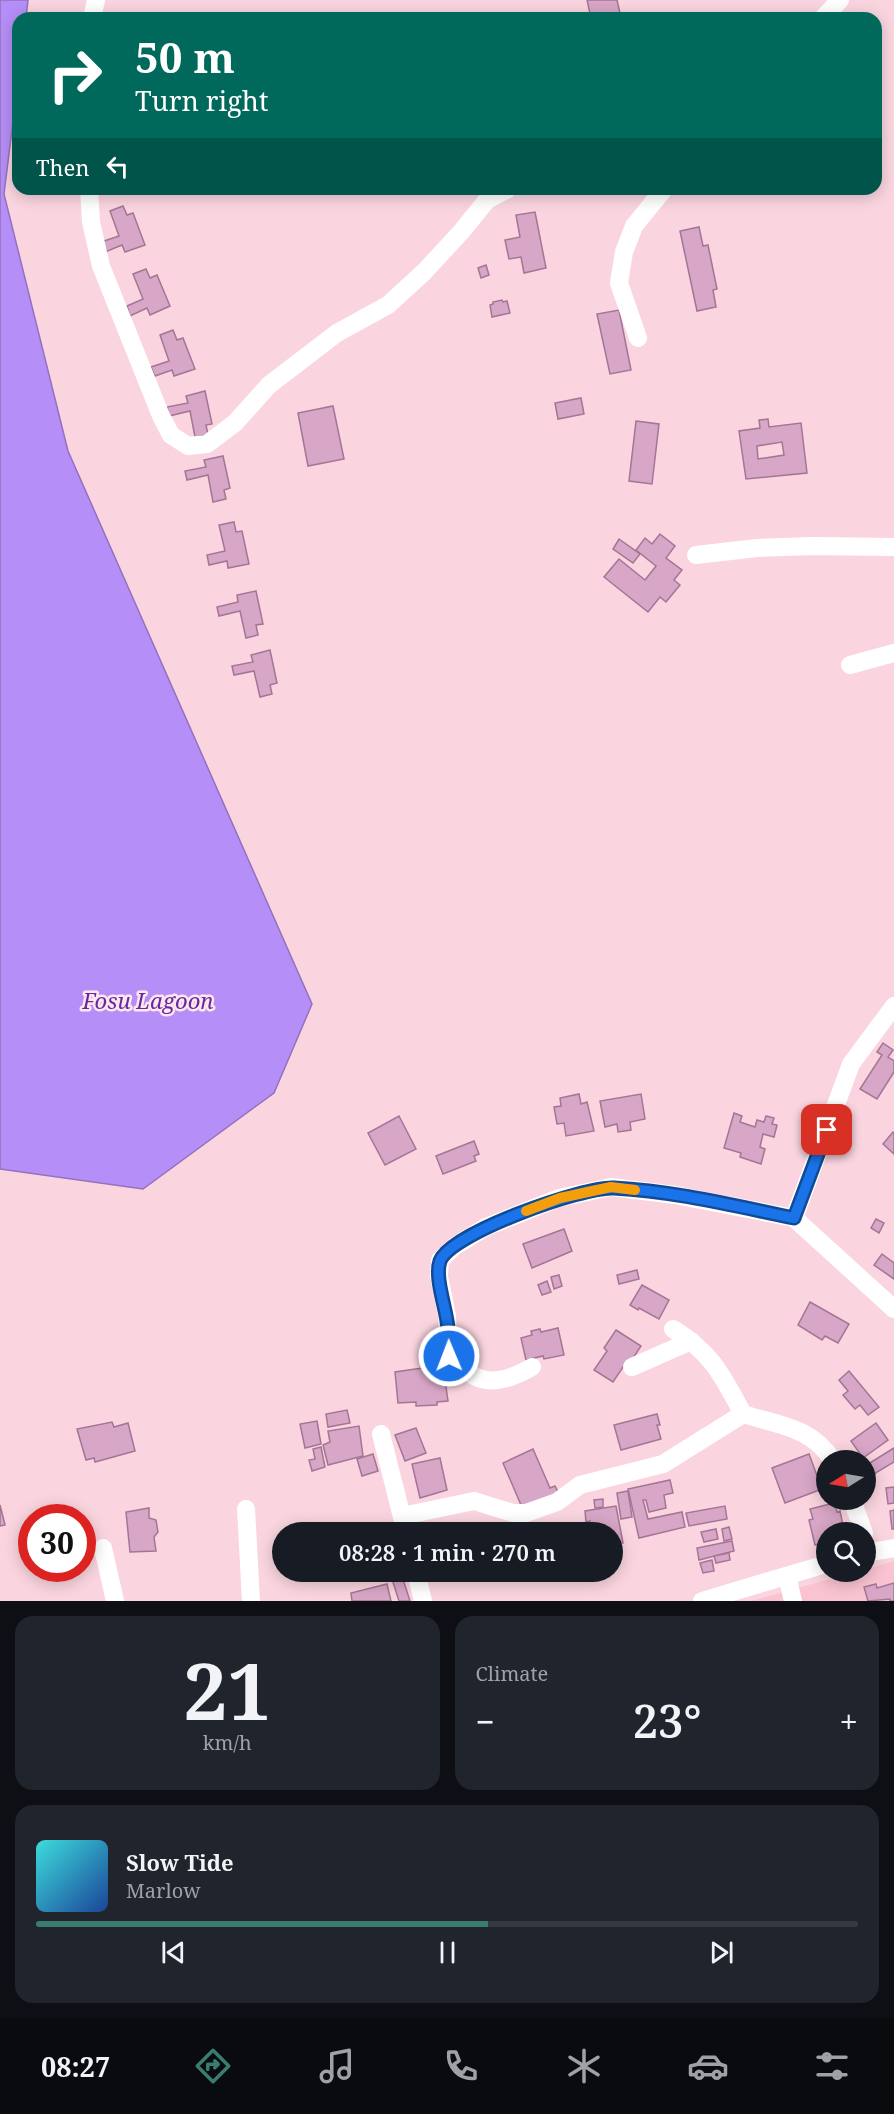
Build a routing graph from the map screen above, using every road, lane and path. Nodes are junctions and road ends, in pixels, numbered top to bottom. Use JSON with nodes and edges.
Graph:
{"nodes":[{"id":1,"x":840,"y":0,"type":"edge"},
{"id":2,"x":829,"y":12,"type":"edge"},
{"id":3,"x":89,"y":195,"type":"edge"},
{"id":4,"x":496,"y":195,"type":"edge"},
{"id":5,"x":659,"y":195,"type":"edge"},
{"id":6,"x":638,"y":338,"type":"dead end"},
{"id":7,"x":894,"y":547,"type":"edge"},
{"id":8,"x":696,"y":555,"type":"dead end"},
{"id":9,"x":894,"y":653,"type":"edge"},
{"id":10,"x":850,"y":664,"type":"dead end"},
{"id":11,"x":894,"y":1006,"type":"edge"},
{"id":12,"x":794,"y":1218,"type":"junction"},
{"id":13,"x":894,"y":1309,"type":"edge"},
{"id":14,"x":673,"y":1329,"type":"dead end"},
{"id":15,"x":691,"y":1341,"type":"junction"},
{"id":16,"x":531,"y":1367,"type":"dead end"},
{"id":17,"x":632,"y":1368,"type":"dead end"},
{"id":18,"x":743,"y":1414,"type":"junction"},
{"id":19,"x":381,"y":1434,"type":"dead end"},
{"id":20,"x":824,"y":1450,"type":"edge"},
{"id":21,"x":246,"y":1509,"type":"dead end"},
{"id":22,"x":403,"y":1522,"type":"edge"},
{"id":23,"x":413,"y":1522,"type":"edge"},
{"id":24,"x":103,"y":1548,"type":"dead end"},
{"id":25,"x":876,"y":1549,"type":"edge"},
{"id":26,"x":893,"y":1552,"type":"edge"},
{"id":27,"x":816,"y":1567,"type":"edge"},
{"id":28,"x":787,"y":1576,"type":"junction"},
{"id":29,"x":418,"y":1582,"type":"edge"},
{"id":30,"x":115,"y":1601,"type":"edge"},
{"id":31,"x":251,"y":1601,"type":"edge"},
{"id":32,"x":423,"y":1601,"type":"edge"},
{"id":33,"x":702,"y":1601,"type":"edge"},
{"id":34,"x":793,"y":1601,"type":"edge"}],
"edges":[{"from":1,"to":2,"type":"street"},
{"from":3,"to":4,"type":"street"},
{"from":5,"to":6,"type":"street"},
{"from":7,"to":8,"type":"street"},
{"from":9,"to":10,"type":"street"},
{"from":11,"to":12,"type":"street"},
{"from":12,"to":13,"type":"street"},
{"from":12,"to":16,"type":"street"},
{"from":14,"to":15,"type":"street"},
{"from":15,"to":17,"type":"street"},
{"from":15,"to":18,"type":"street"},
{"from":18,"to":20,"type":"street"},
{"from":18,"to":23,"type":"street"},
{"from":19,"to":22,"type":"street"},
{"from":21,"to":31,"type":"street"},
{"from":24,"to":30,"type":"street"},
{"from":25,"to":26,"type":"street"},
{"from":27,"to":28,"type":"street"},
{"from":28,"to":33,"type":"street"},
{"from":28,"to":34,"type":"street"},
{"from":29,"to":32,"type":"street"}]}
